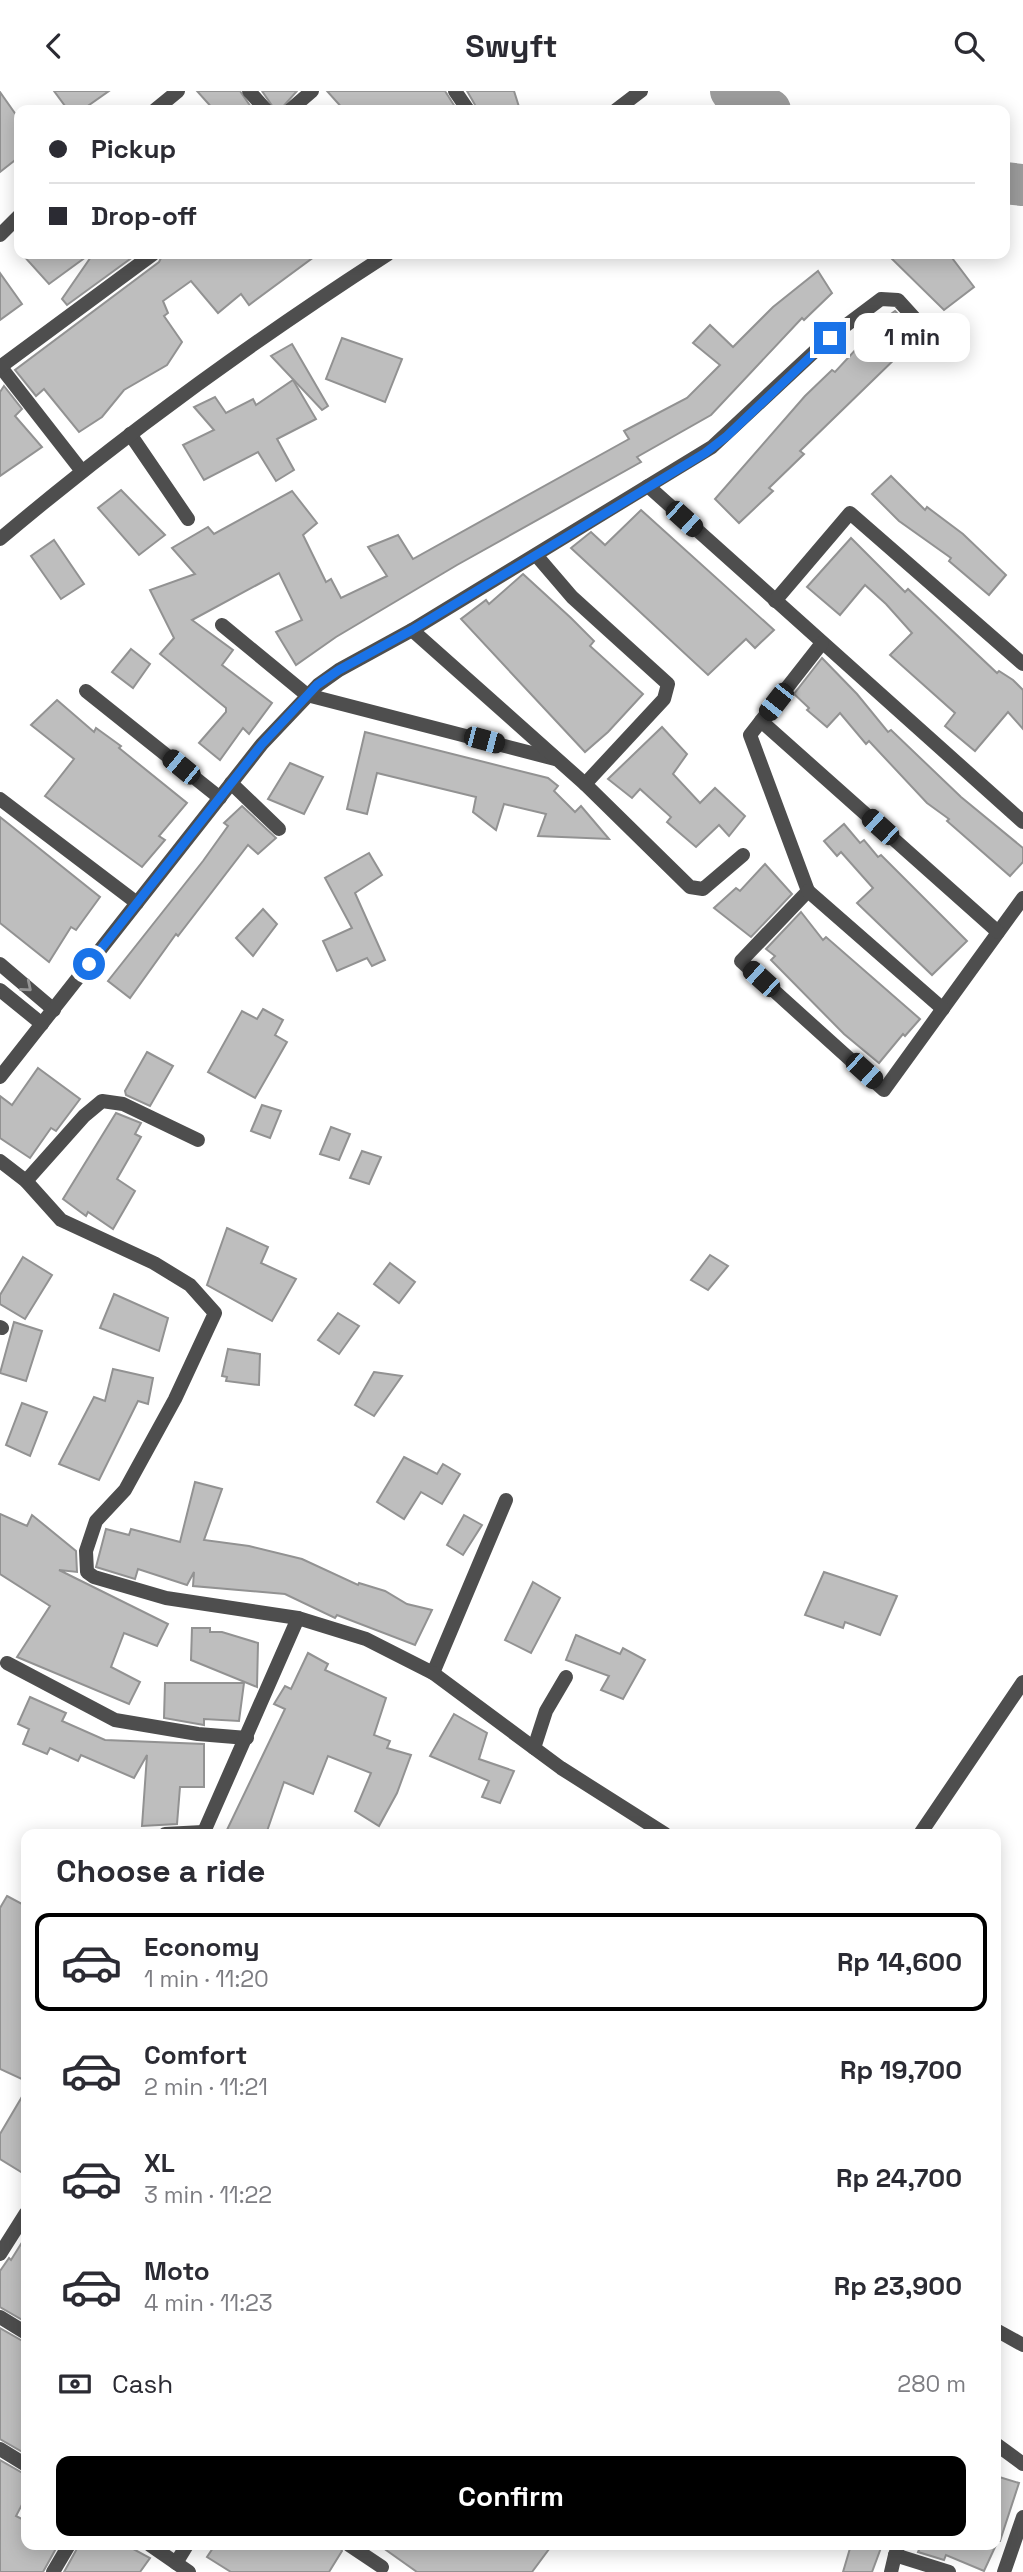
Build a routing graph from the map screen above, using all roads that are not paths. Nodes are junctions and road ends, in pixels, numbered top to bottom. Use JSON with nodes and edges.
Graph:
{"nodes":[{"id":1,"x":178,"y":91,"type":"edge"},
{"id":2,"x":249,"y":91,"type":"edge"},
{"id":3,"x":312,"y":91,"type":"edge"},
{"id":4,"x":161,"y":105,"type":"edge"},
{"id":5,"x":262,"y":105,"type":"edge"},
{"id":6,"x":296,"y":105,"type":"edge"},
{"id":7,"x":14,"y":221,"type":"edge"},
{"id":8,"x":0,"y":235,"type":"edge"},
{"id":9,"x":146,"y":259,"type":"edge"},
{"id":10,"x":380,"y":259,"type":"edge"},
{"id":11,"x":927,"y":331,"type":"dead end"},
{"id":12,"x":0,"y":367,"type":"edge"},
{"id":13,"x":130,"y":434,"type":"junction"},
{"id":14,"x":81,"y":470,"type":"junction"},
{"id":15,"x":648,"y":487,"type":"junction"},
{"id":16,"x":188,"y":519,"type":"dead end"},
{"id":17,"x":0,"y":539,"type":"edge"},
{"id":18,"x":536,"y":555,"type":"junction"},
{"id":19,"x":775,"y":601,"type":"junction"},
{"id":20,"x":222,"y":625,"type":"dead end"},
{"id":21,"x":412,"y":630,"type":"junction"},
{"id":22,"x":822,"y":643,"type":"junction"},
{"id":23,"x":1023,"y":664,"type":"edge"},
{"id":24,"x":86,"y":691,"type":"dead end"},
{"id":25,"x":307,"y":695,"type":"junction"},
{"id":26,"x":761,"y":721,"type":"junction"},
{"id":27,"x":560,"y":760,"type":"junction"},
{"id":28,"x":231,"y":783,"type":"junction"},
{"id":29,"x":585,"y":783,"type":"junction"},
{"id":30,"x":220,"y":798,"type":"junction"},
{"id":31,"x":0,"y":799,"type":"edge"},
{"id":32,"x":1023,"y":822,"type":"edge"},
{"id":33,"x":279,"y":829,"type":"dead end"},
{"id":34,"x":743,"y":855,"type":"dead end"},
{"id":35,"x":808,"y":891,"type":"junction"},
{"id":36,"x":1023,"y":898,"type":"edge"},
{"id":37,"x":137,"y":903,"type":"junction"},
{"id":38,"x":998,"y":932,"type":"junction"},
{"id":39,"x":0,"y":964,"type":"edge"},
{"id":40,"x":0,"y":990,"type":"edge"},
{"id":41,"x":943,"y":1009,"type":"junction"},
{"id":42,"x":54,"y":1010,"type":"junction"},
{"id":43,"x":42,"y":1024,"type":"junction"},
{"id":44,"x":0,"y":1077,"type":"edge"},
{"id":45,"x":198,"y":1140,"type":"dead end"},
{"id":46,"x":0,"y":1161,"type":"edge"},
{"id":47,"x":26,"y":1181,"type":"junction"},
{"id":48,"x":506,"y":1500,"type":"dead end"},
{"id":49,"x":298,"y":1618,"type":"junction"},
{"id":50,"x":7,"y":1663,"type":"dead end"},
{"id":51,"x":433,"y":1673,"type":"junction"},
{"id":52,"x":566,"y":1677,"type":"dead end"},
{"id":53,"x":1023,"y":1682,"type":"edge"},
{"id":54,"x":247,"y":1738,"type":"junction"},
{"id":55,"x":534,"y":1748,"type":"junction"},
{"id":56,"x":205,"y":1829,"type":"edge"},
{"id":57,"x":657,"y":1829,"type":"edge"},
{"id":58,"x":923,"y":1829,"type":"edge"},
{"id":59,"x":21,"y":2221,"type":"edge"},
{"id":60,"x":0,"y":2254,"type":"edge"},
{"id":61,"x":0,"y":2317,"type":"edge"},
{"id":62,"x":21,"y":2330,"type":"edge"},
{"id":63,"x":1001,"y":2333,"type":"edge"},
{"id":64,"x":1023,"y":2345,"type":"edge"},
{"id":65,"x":1001,"y":2448,"type":"edge"},
{"id":66,"x":1,"y":2454,"type":"edge"},
{"id":67,"x":21,"y":2463,"type":"edge"},
{"id":68,"x":1023,"y":2464,"type":"edge"},
{"id":69,"x":1023,"y":2517,"type":"edge"},
{"id":70,"x":66,"y":2550,"type":"edge"},
{"id":71,"x":157,"y":2550,"type":"edge"},
{"id":72,"x":184,"y":2550,"type":"edge"},
{"id":73,"x":356,"y":2550,"type":"edge"},
{"id":74,"x":897,"y":2550,"type":"edge"},
{"id":75,"x":899,"y":2550,"type":"edge"},
{"id":76,"x":176,"y":2563,"type":"junction"},
{"id":77,"x":382,"y":2567,"type":"dead end"},
{"id":78,"x":53,"y":2572,"type":"edge"},
{"id":79,"x":189,"y":2572,"type":"edge"},
{"id":80,"x":891,"y":2572,"type":"edge"},
{"id":81,"x":949,"y":2572,"type":"edge"},
{"id":82,"x":1004,"y":2572,"type":"edge"}],
"edges":[{"from":1,"to":4,"type":"street"},
{"from":2,"to":5,"type":"street"},
{"from":3,"to":6,"type":"street"},
{"from":7,"to":8,"type":"street"},
{"from":9,"to":12,"type":"street"},
{"from":10,"to":13,"type":"street"},
{"from":11,"to":15,"type":"street"},
{"from":12,"to":14,"type":"street"},
{"from":13,"to":14,"type":"street"},
{"from":13,"to":16,"type":"street"},
{"from":14,"to":17,"type":"street"},
{"from":15,"to":18,"type":"street"},
{"from":15,"to":19,"type":"street"},
{"from":18,"to":21,"type":"street"},
{"from":18,"to":29,"type":"street"},
{"from":19,"to":22,"type":"street"},
{"from":19,"to":23,"type":"street"},
{"from":20,"to":25,"type":"street"},
{"from":21,"to":25,"type":"street"},
{"from":21,"to":27,"type":"street"},
{"from":22,"to":26,"type":"street"},
{"from":22,"to":32,"type":"street"},
{"from":24,"to":30,"type":"street"},
{"from":25,"to":27,"type":"street"},
{"from":25,"to":28,"type":"street"},
{"from":26,"to":35,"type":"street"},
{"from":26,"to":38,"type":"street"},
{"from":27,"to":29,"type":"street"},
{"from":28,"to":30,"type":"street"},
{"from":28,"to":33,"type":"street"},
{"from":29,"to":34,"type":"street"},
{"from":30,"to":37,"type":"street"},
{"from":31,"to":37,"type":"street"},
{"from":35,"to":41,"type":"street"},
{"from":35,"to":41,"type":"street"},
{"from":36,"to":38,"type":"street"},
{"from":37,"to":42,"type":"street"},
{"from":38,"to":41,"type":"street"},
{"from":39,"to":42,"type":"street","one_way":true},
{"from":40,"to":43,"type":"street"},
{"from":42,"to":43,"type":"street"},
{"from":43,"to":44,"type":"street"},
{"from":45,"to":47,"type":"street"},
{"from":46,"to":47,"type":"street"},
{"from":47,"to":49,"type":"street"},
{"from":48,"to":51,"type":"street"},
{"from":49,"to":51,"type":"street"},
{"from":49,"to":54,"type":"street"},
{"from":50,"to":54,"type":"street"},
{"from":51,"to":55,"type":"street"},
{"from":52,"to":55,"type":"street"},
{"from":53,"to":58,"type":"street"},
{"from":54,"to":56,"type":"street"},
{"from":55,"to":57,"type":"street"},
{"from":59,"to":60,"type":"street"},
{"from":61,"to":62,"type":"street"},
{"from":63,"to":64,"type":"street"},
{"from":65,"to":68,"type":"street"},
{"from":66,"to":67,"type":"street"},
{"from":69,"to":82,"type":"street"},
{"from":70,"to":78,"type":"street"},
{"from":71,"to":76,"type":"street"},
{"from":72,"to":76,"type":"street"},
{"from":73,"to":77,"type":"street"},
{"from":74,"to":80,"type":"street"},
{"from":75,"to":81,"type":"street"},
{"from":76,"to":79,"type":"street"}]}
